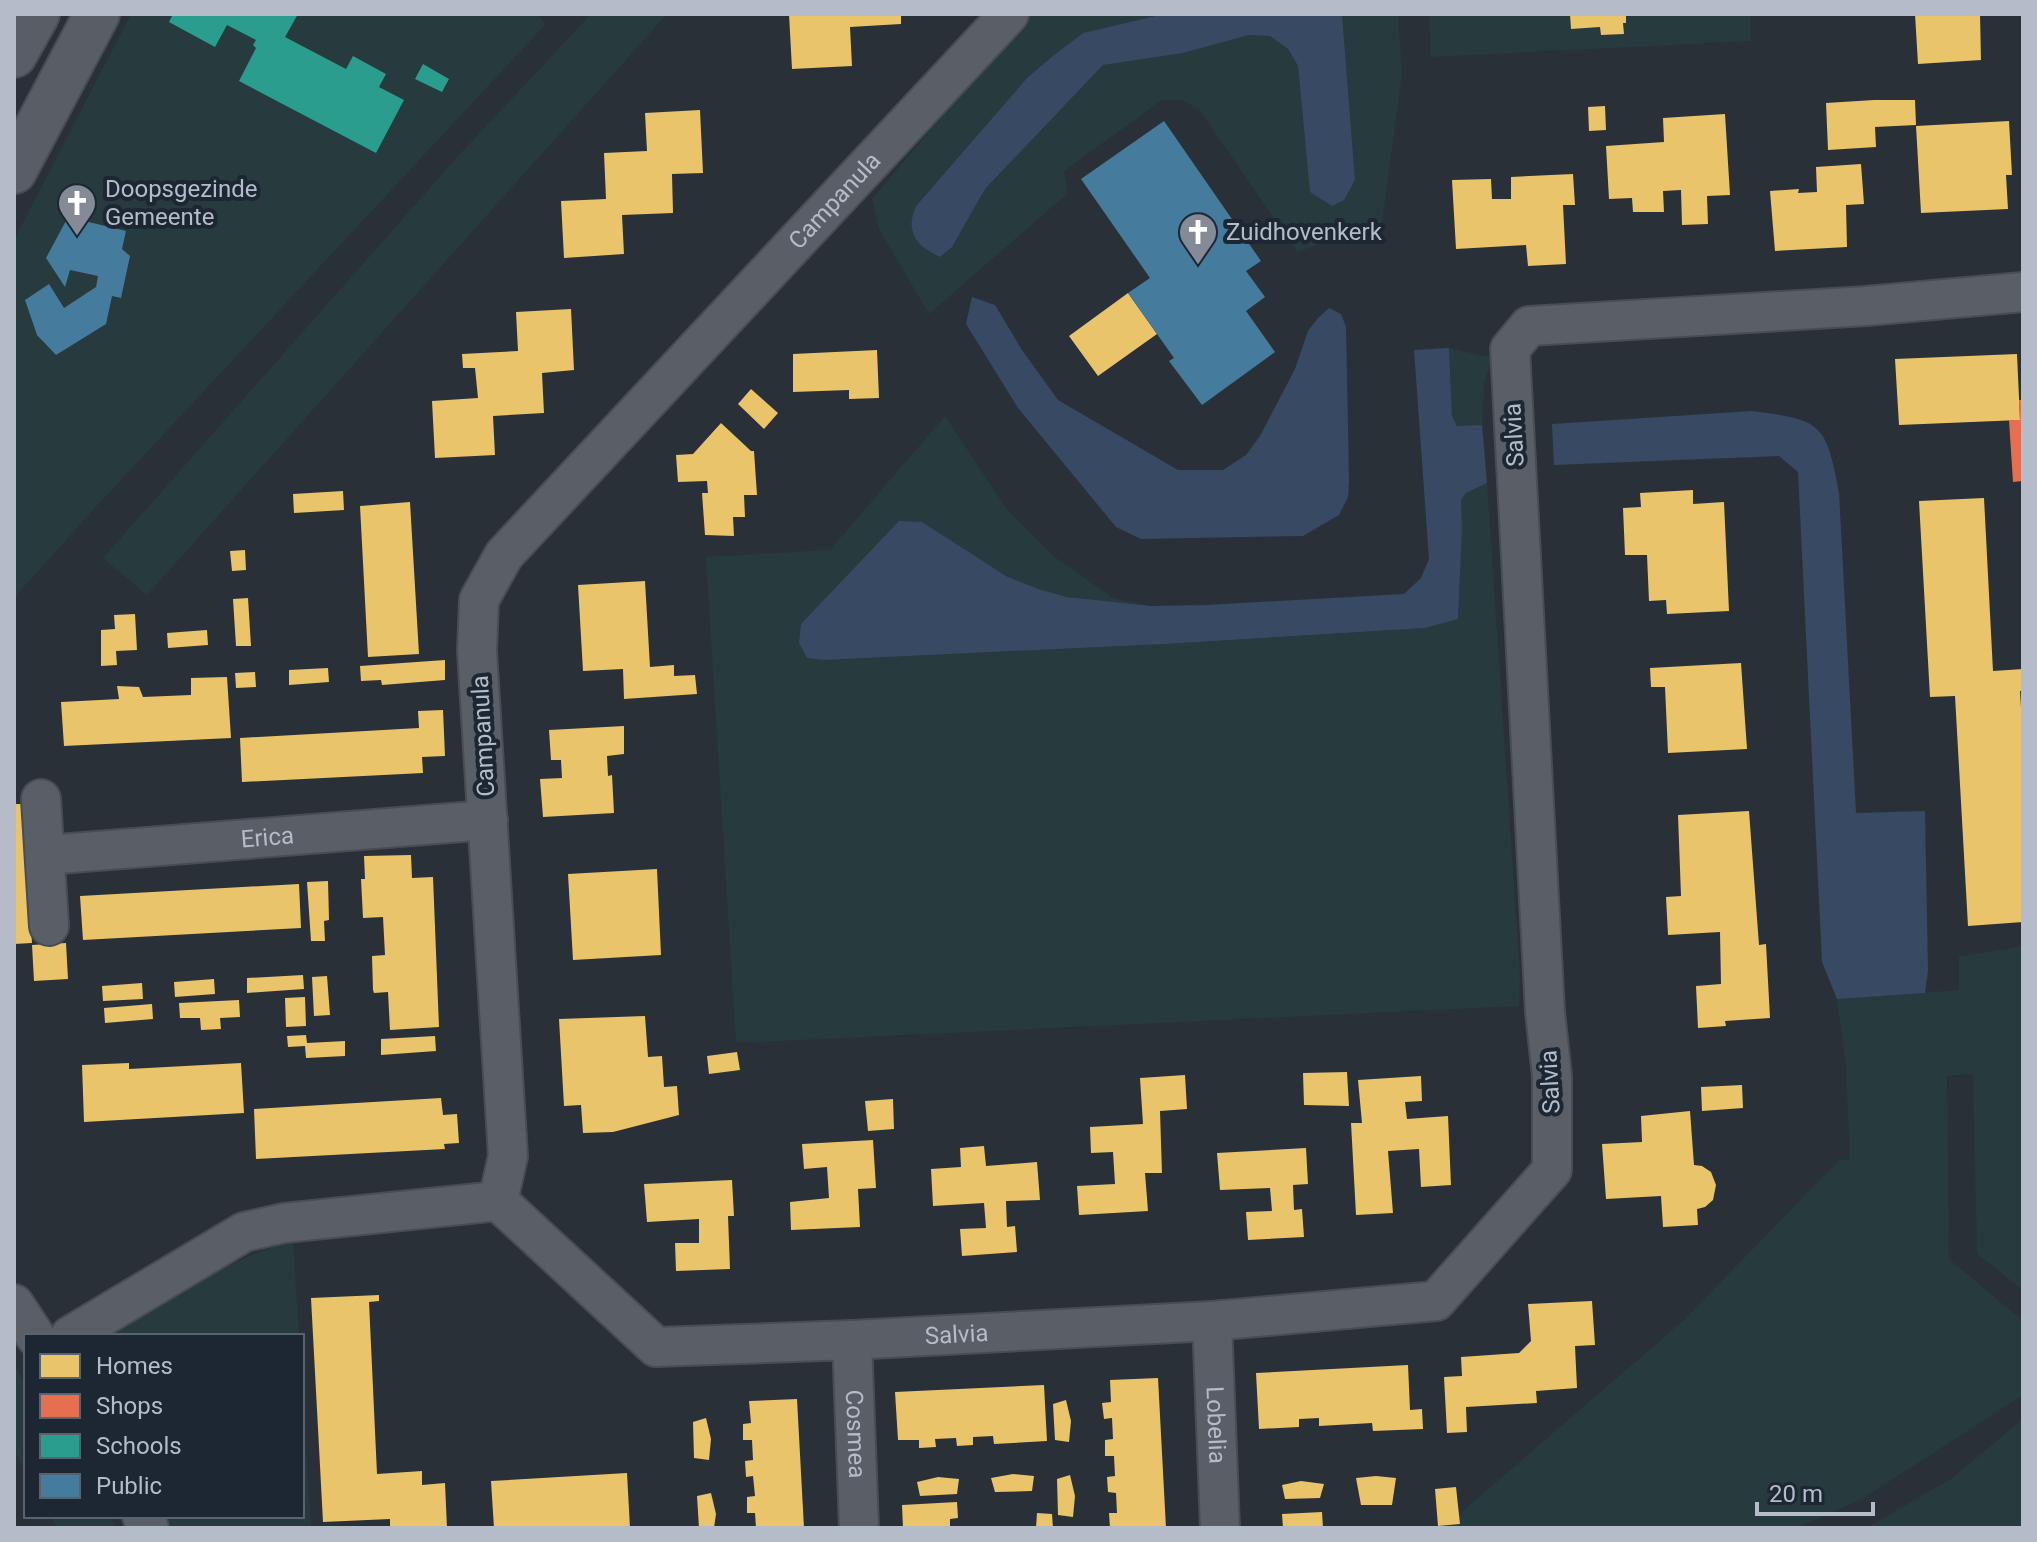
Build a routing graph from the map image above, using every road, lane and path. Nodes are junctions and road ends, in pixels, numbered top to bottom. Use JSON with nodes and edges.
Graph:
{"nodes":[{"id":1,"x":37,"y":14,"type":"edge"},
{"id":2,"x":97,"y":14,"type":"edge"},
{"id":3,"x":1009,"y":14,"type":"edge"},
{"id":4,"x":14,"y":55,"type":"edge"},
{"id":5,"x":14,"y":171,"type":"edge"},
{"id":6,"x":2023,"y":292,"type":"edge"},
{"id":7,"x":41,"y":799,"type":"dead end"},
{"id":8,"x":488,"y":820,"type":"junction"},
{"id":9,"x":46,"y":855,"type":"junction"},
{"id":10,"x":49,"y":926,"type":"dead end"},
{"id":11,"x":498,"y":1201,"type":"junction"},
{"id":12,"x":14,"y":1304,"type":"edge"},
{"id":13,"x":1212,"y":1321,"type":"junction"},
{"id":14,"x":34,"y":1334,"type":"edge"},
{"id":15,"x":73,"y":1334,"type":"edge"},
{"id":16,"x":852,"y":1340,"type":"junction"},
{"id":17,"x":859,"y":1528,"type":"edge"},
{"id":18,"x":1220,"y":1528,"type":"edge"}],
"edges":[{"from":1,"to":4,"type":"street"},
{"from":2,"to":5,"type":"street"},
{"from":3,"to":8,"type":"street","name":"Campanula"},
{"from":6,"to":13,"type":"street","name":"Salvia"},
{"from":7,"to":9,"type":"street"},
{"from":8,"to":9,"type":"street","name":"Erica"},
{"from":8,"to":11,"type":"street","name":"Campanula"},
{"from":9,"to":10,"type":"street"},
{"from":11,"to":15,"type":"street"},
{"from":11,"to":16,"type":"street","name":"Salvia"},
{"from":12,"to":14,"type":"street"},
{"from":13,"to":16,"type":"street","name":"Salvia"},
{"from":13,"to":18,"type":"street","name":"Lobelia"},
{"from":16,"to":17,"type":"street","name":"Cosmea"}]}
